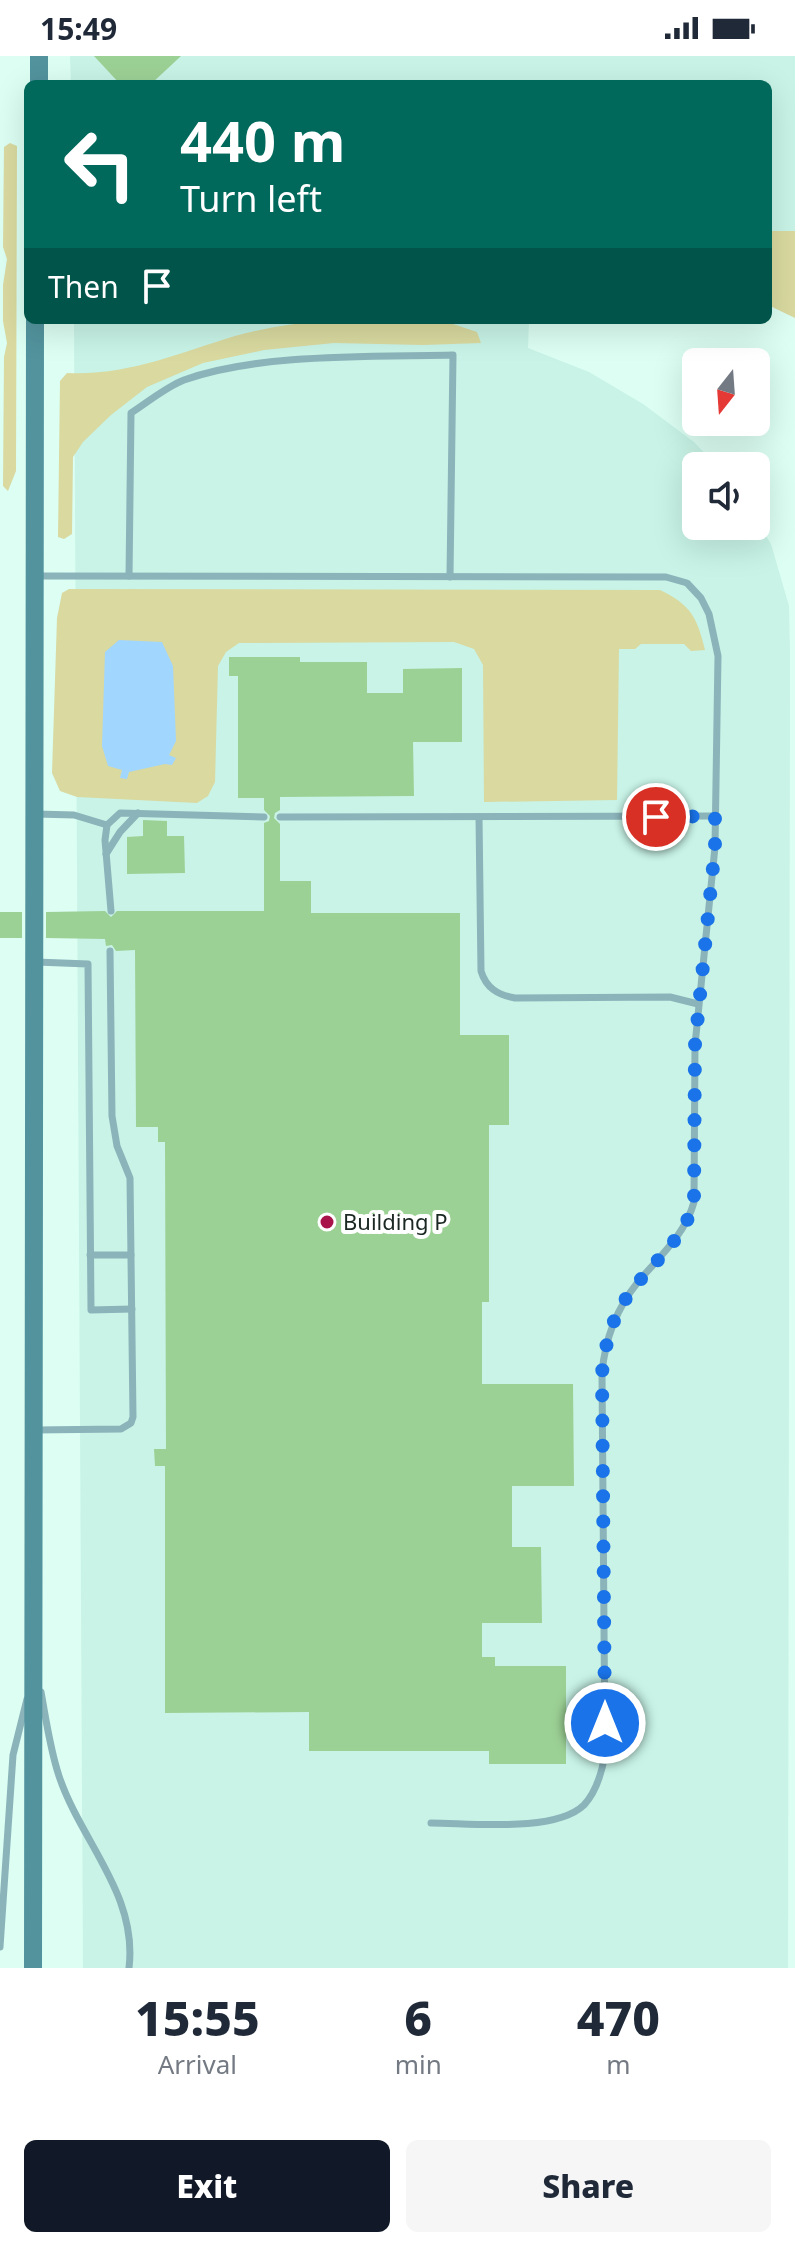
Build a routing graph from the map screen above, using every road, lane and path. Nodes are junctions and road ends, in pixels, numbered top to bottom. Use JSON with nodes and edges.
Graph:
{"nodes":[{"id":1,"x":39,"y":56,"type":"edge"},
{"id":2,"x":39,"y":80,"type":"edge"},
{"id":3,"x":35,"y":324,"type":"edge"},
{"id":4,"x":36,"y":576,"type":"junction"},
{"id":5,"x":129,"y":576,"type":"junction"},
{"id":6,"x":450,"y":577,"type":"junction"},
{"id":7,"x":138,"y":813,"type":"junction"},
{"id":8,"x":36,"y":814,"type":"junction"},
{"id":9,"x":715,"y":816,"type":"junction"},
{"id":10,"x":264,"y":817,"type":"dead end"},
{"id":11,"x":280,"y":817,"type":"dead end"},
{"id":12,"x":479,"y":817,"type":"junction"},
{"id":13,"x":107,"y":825,"type":"junction"},
{"id":14,"x":106,"y":854,"type":"junction"},
{"id":15,"x":111,"y":911,"type":"dead end"},
{"id":16,"x":110,"y":951,"type":"dead end"},
{"id":17,"x":36,"y":962,"type":"junction"},
{"id":18,"x":698,"y":1004,"type":"junction"},
{"id":19,"x":90,"y":1255,"type":"junction"},
{"id":20,"x":131,"y":1255,"type":"junction"},
{"id":21,"x":132,"y":1309,"type":"junction"},
{"id":22,"x":35,"y":1430,"type":"junction"},
{"id":23,"x":35,"y":1666,"type":"junction"},
{"id":24,"x":431,"y":1823,"type":"dead end"},
{"id":25,"x":0,"y":1947,"type":"edge"},
{"id":26,"x":33,"y":1968,"type":"edge"},
{"id":27,"x":129,"y":1968,"type":"edge"}],
"edges":[{"from":1,"to":2,"type":"main road"},
{"from":3,"to":4,"type":"main road"},
{"from":4,"to":5,"type":"lane"},
{"from":4,"to":8,"type":"main road"},
{"from":5,"to":6,"type":"lane"},
{"from":5,"to":6,"type":"lane"},
{"from":6,"to":9,"type":"lane"},
{"from":7,"to":10,"type":"lane"},
{"from":7,"to":13,"type":"lane"},
{"from":7,"to":14,"type":"lane"},
{"from":8,"to":13,"type":"lane"},
{"from":8,"to":17,"type":"main road"},
{"from":9,"to":12,"type":"lane"},
{"from":9,"to":18,"type":"lane"},
{"from":11,"to":12,"type":"lane"},
{"from":12,"to":18,"type":"lane"},
{"from":13,"to":14,"type":"lane"},
{"from":14,"to":15,"type":"lane"},
{"from":16,"to":20,"type":"lane"},
{"from":17,"to":19,"type":"lane"},
{"from":17,"to":22,"type":"main road"},
{"from":18,"to":24,"type":"lane"},
{"from":19,"to":20,"type":"lane"},
{"from":19,"to":21,"type":"lane"},
{"from":20,"to":21,"type":"lane"},
{"from":21,"to":22,"type":"lane"},
{"from":22,"to":23,"type":"main road"},
{"from":23,"to":25,"type":"lane"},
{"from":23,"to":26,"type":"main road"},
{"from":23,"to":27,"type":"lane"}]}
